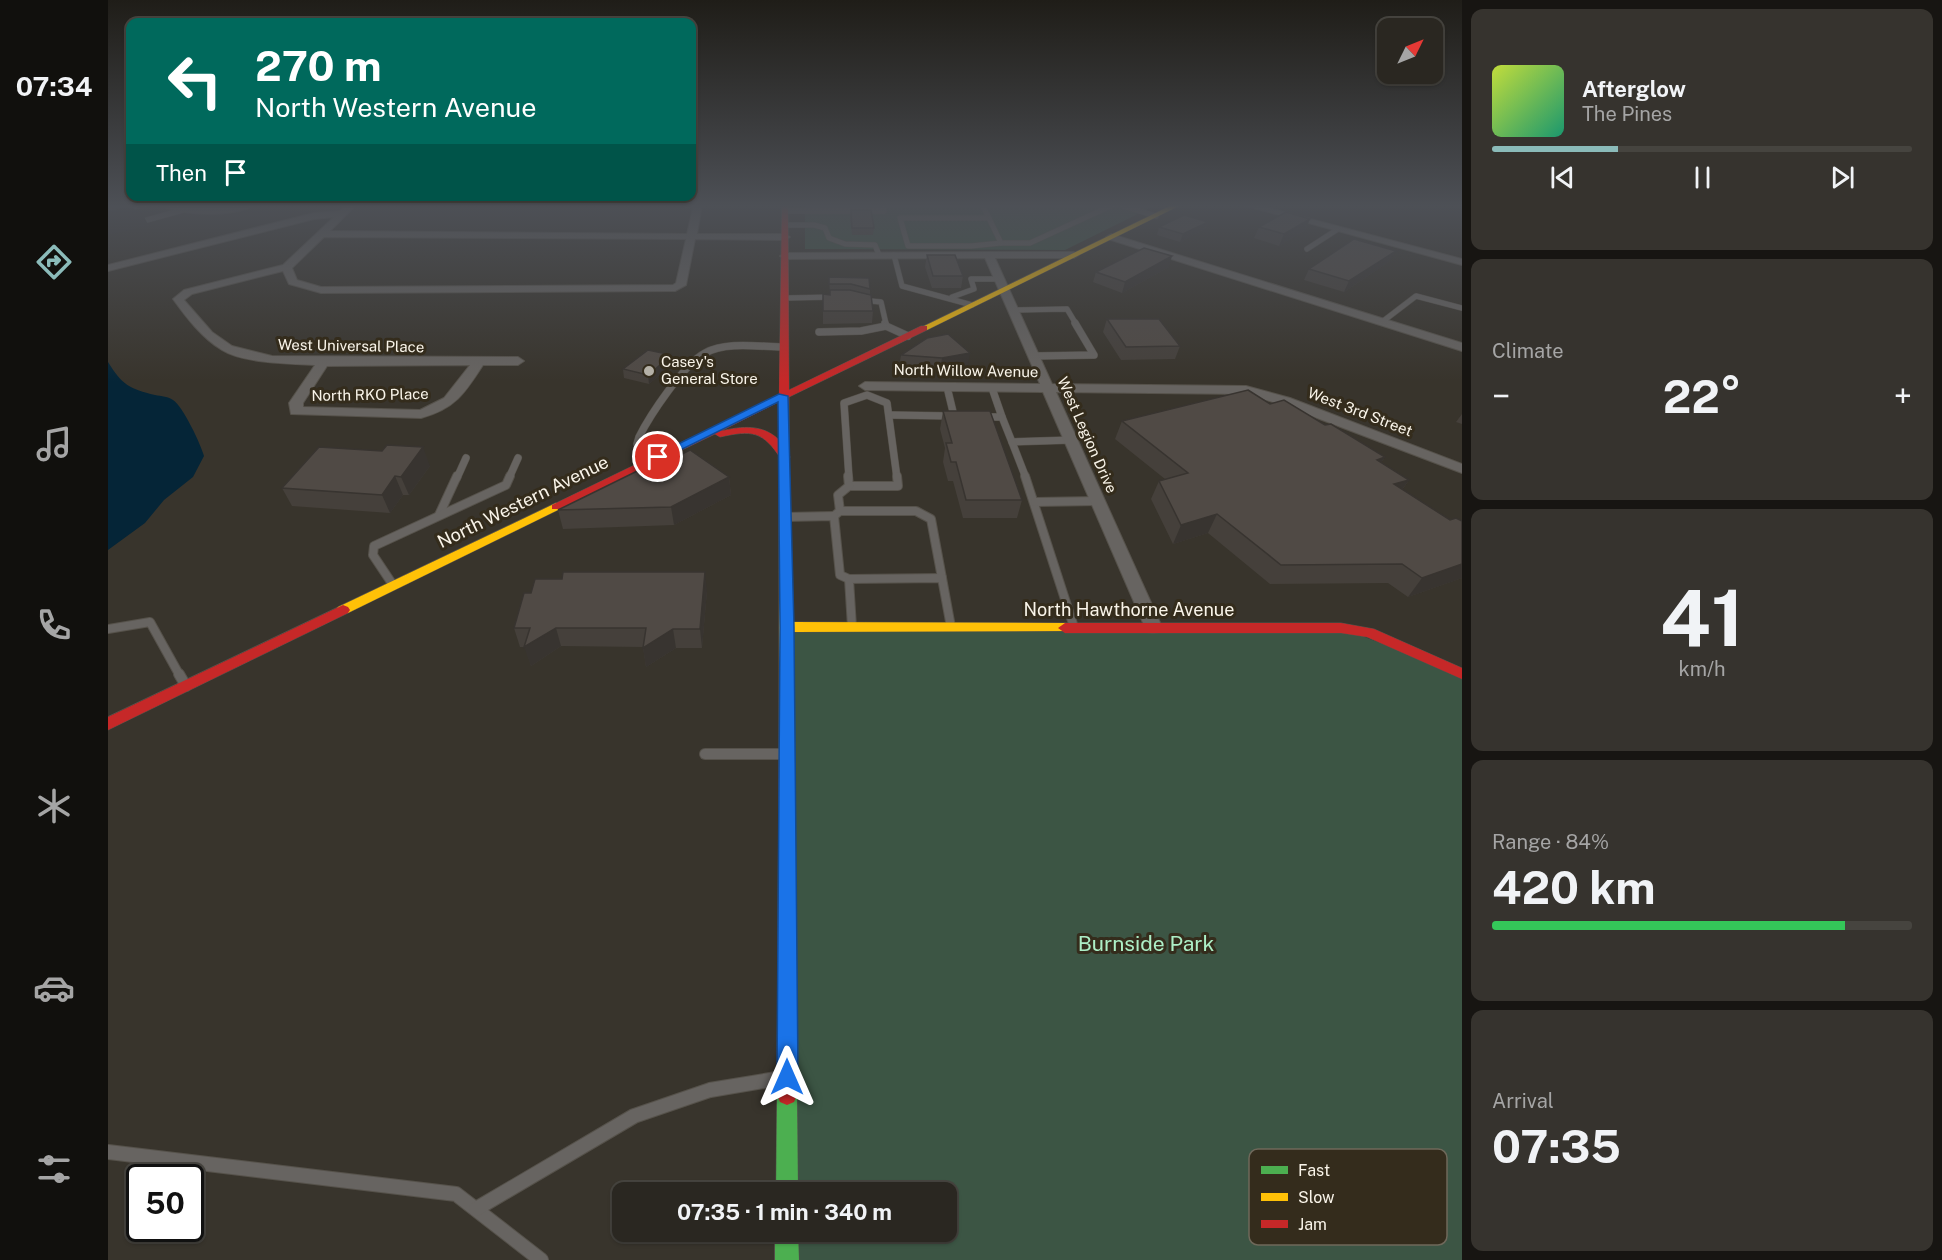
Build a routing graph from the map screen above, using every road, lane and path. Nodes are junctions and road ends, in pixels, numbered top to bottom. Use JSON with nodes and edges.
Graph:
{"nodes":[{"id":1,"x":129,"y":263,"type":"edge"},
{"id":2,"x":291,"y":263,"type":"edge"},
{"id":3,"x":686,"y":263,"type":"edge"},
{"id":4,"x":785,"y":263,"type":"edge"},
{"id":5,"x":896,"y":263,"type":"edge"},
{"id":6,"x":992,"y":263,"type":"edge"},
{"id":7,"x":1055,"y":263,"type":"edge"},
{"id":8,"x":1193,"y":263,"type":"edge"},
{"id":9,"x":287,"y":267,"type":"junction"},
{"id":10,"x":108,"y":268,"type":"edge"},
{"id":11,"x":1002,"y":284,"type":"junction"},
{"id":12,"x":839,"y":297,"type":"edge"},
{"id":13,"x":850,"y":297,"type":"edge"},
{"id":14,"x":952,"y":297,"type":"junction"},
{"id":15,"x":785,"y":298,"type":"junction"},
{"id":16,"x":972,"y":305,"type":"junction"},
{"id":17,"x":1462,"y":308,"type":"edge"},
{"id":18,"x":1014,"y":310,"type":"junction"},
{"id":19,"x":1382,"y":322,"type":"junction"},
{"id":20,"x":886,"y":326,"type":"junction"},
{"id":21,"x":819,"y":332,"type":"dead end"},
{"id":22,"x":908,"y":336,"type":"junction"},
{"id":23,"x":784,"y":347,"type":"junction"},
{"id":24,"x":1462,"y":347,"type":"edge"},
{"id":25,"x":1034,"y":356,"type":"junction"},
{"id":26,"x":518,"y":361,"type":"dead end"},
{"id":27,"x":323,"y":362,"type":"junction"},
{"id":28,"x":479,"y":362,"type":"junction"},
{"id":29,"x":947,"y":387,"type":"junction"},
{"id":30,"x":992,"y":387,"type":"junction"},
{"id":31,"x":1049,"y":388,"type":"junction"},
{"id":32,"x":866,"y":390,"type":"junction"},
{"id":33,"x":1246,"y":390,"type":"joint"},
{"id":34,"x":783,"y":396,"type":"junction"},
{"id":35,"x":889,"y":415,"type":"junction"},
{"id":36,"x":954,"y":416,"type":"junction"},
{"id":37,"x":963,"y":417,"type":"edge"},
{"id":38,"x":973,"y":417,"type":"edge"},
{"id":39,"x":1002,"y":417,"type":"junction"},
{"id":40,"x":1072,"y":440,"type":"junction"},
{"id":41,"x":1012,"y":442,"type":"junction"},
{"id":42,"x":676,"y":448,"type":"junction"},
{"id":43,"x":658,"y":457,"type":"junction"},
{"id":44,"x":784,"y":457,"type":"junction"},
{"id":45,"x":466,"y":458,"type":"dead end"},
{"id":46,"x":518,"y":458,"type":"dead end"},
{"id":47,"x":1462,"y":469,"type":"edge"},
{"id":48,"x":849,"y":486,"type":"junction"},
{"id":49,"x":1098,"y":501,"type":"junction"},
{"id":50,"x":1035,"y":502,"type":"junction"},
{"id":51,"x":837,"y":514,"type":"junction"},
{"id":52,"x":439,"y":515,"type":"junction"},
{"id":53,"x":786,"y":517,"type":"junction"},
{"id":54,"x":942,"y":578,"type":"junction"},
{"id":55,"x":849,"y":579,"type":"junction"},
{"id":56,"x":393,"y":585,"type":"junction"},
{"id":57,"x":787,"y":627,"type":"junction"},
{"id":58,"x":852,"y":627,"type":"junction"},
{"id":59,"x":951,"y":627,"type":"junction"},
{"id":60,"x":1074,"y":627,"type":"junction"},
{"id":61,"x":1153,"y":627,"type":"junction"},
{"id":62,"x":108,"y":628,"type":"edge"},
{"id":63,"x":1462,"y":674,"type":"edge"},
{"id":64,"x":186,"y":686,"type":"junction"},
{"id":65,"x":108,"y":724,"type":"edge"},
{"id":66,"x":705,"y":754,"type":"dead end"},
{"id":67,"x":787,"y":754,"type":"junction"},
{"id":68,"x":787,"y":1077,"type":"junction"},
{"id":69,"x":108,"y":1152,"type":"edge"},
{"id":70,"x":787,"y":1182,"type":"edge"},
{"id":71,"x":476,"y":1209,"type":"junction"},
{"id":72,"x":787,"y":1242,"type":"edge"},
{"id":73,"x":541,"y":1260,"type":"edge"},
{"id":74,"x":787,"y":1260,"type":"edge"}],
"edges":[{"from":1,"to":10,"type":"street"},
{"from":2,"to":9,"type":"street"},
{"from":3,"to":9,"type":"street"},
{"from":4,"to":15,"type":"street"},
{"from":5,"to":14,"type":"lane"},
{"from":6,"to":11,"type":"street","name":"West Legion Drive"},
{"from":7,"to":11,"type":"street","name":"North Western Avenue"},
{"from":8,"to":19,"type":"street"},
{"from":9,"to":27,"type":"street","name":"West Universal Place"},
{"from":11,"to":14,"type":"lane"},
{"from":11,"to":16,"type":"street","name":"North Western Avenue"},
{"from":11,"to":18,"type":"street","name":"West Legion Drive"},
{"from":12,"to":15,"type":"lane"},
{"from":13,"to":20,"type":"lane"},
{"from":14,"to":16,"type":"lane"},
{"from":15,"to":23,"type":"street"},
{"from":16,"to":22,"type":"street","name":"North Western Avenue"},
{"from":17,"to":19,"type":"lane"},
{"from":18,"to":25,"type":"street","name":"West Legion Drive"},
{"from":18,"to":25,"type":"lane"},
{"from":19,"to":24,"type":"street"},
{"from":20,"to":21,"type":"lane"},
{"from":20,"to":22,"type":"lane"},
{"from":22,"to":34,"type":"street","name":"North Western Avenue"},
{"from":23,"to":34,"type":"street"},
{"from":23,"to":43,"type":"lane"},
{"from":25,"to":31,"type":"street","name":"West Legion Drive"},
{"from":26,"to":28,"type":"street","name":"West Universal Place"},
{"from":27,"to":28,"type":"street","name":"West Universal Place"},
{"from":27,"to":28,"type":"street","name":"North RKO Place"},
{"from":29,"to":30,"type":"street","name":"North Willow Avenue"},
{"from":29,"to":32,"type":"street","name":"North Willow Avenue"},
{"from":29,"to":36,"type":"lane"},
{"from":30,"to":31,"type":"street","name":"North Willow Avenue"},
{"from":30,"to":39,"type":"lane"},
{"from":31,"to":33,"type":"street","name":"North Willow Avenue"},
{"from":31,"to":40,"type":"street","name":"West Legion Drive"},
{"from":32,"to":35,"type":"lane"},
{"from":32,"to":48,"type":"lane"},
{"from":33,"to":47,"type":"street","name":"West 3rd Street"},
{"from":34,"to":42,"type":"street","name":"North Western Avenue"},
{"from":34,"to":44,"type":"street"},
{"from":35,"to":36,"type":"lane"},
{"from":35,"to":48,"type":"lane"},
{"from":36,"to":37,"type":"lane"},
{"from":38,"to":39,"type":"lane"},
{"from":39,"to":41,"type":"lane"},
{"from":40,"to":41,"type":"lane"},
{"from":40,"to":49,"type":"street","name":"West Legion Drive"},
{"from":41,"to":50,"type":"lane"},
{"from":42,"to":43,"type":"street","name":"North Western Avenue"},
{"from":42,"to":44,"type":"street"},
{"from":43,"to":56,"type":"street","name":"North Western Avenue"},
{"from":44,"to":53,"type":"street"},
{"from":45,"to":52,"type":"lane"},
{"from":46,"to":52,"type":"lane"},
{"from":48,"to":51,"type":"lane"},
{"from":49,"to":50,"type":"lane"},
{"from":49,"to":61,"type":"street","name":"West Legion Drive"},
{"from":50,"to":60,"type":"lane"},
{"from":51,"to":53,"type":"lane"},
{"from":51,"to":54,"type":"lane"},
{"from":51,"to":55,"type":"lane"},
{"from":52,"to":56,"type":"lane"},
{"from":53,"to":57,"type":"street"},
{"from":54,"to":55,"type":"lane"},
{"from":54,"to":59,"type":"lane"},
{"from":55,"to":58,"type":"lane"},
{"from":56,"to":64,"type":"street","name":"North Western Avenue"},
{"from":57,"to":58,"type":"street","name":"North Hawthorne Avenue"},
{"from":57,"to":67,"type":"street"},
{"from":58,"to":59,"type":"street","name":"North Hawthorne Avenue"},
{"from":59,"to":60,"type":"street","name":"North Hawthorne Avenue"},
{"from":60,"to":61,"type":"street","name":"North Hawthorne Avenue"},
{"from":61,"to":63,"type":"street","name":"North Hawthorne Avenue"},
{"from":62,"to":64,"type":"lane"},
{"from":64,"to":65,"type":"street","name":"North Western Avenue"},
{"from":66,"to":67,"type":"lane"},
{"from":67,"to":68,"type":"street"},
{"from":68,"to":70,"type":"street"},
{"from":68,"to":71,"type":"lane"},
{"from":69,"to":71,"type":"lane"},
{"from":71,"to":73,"type":"lane"},
{"from":72,"to":74,"type":"street"}]}
